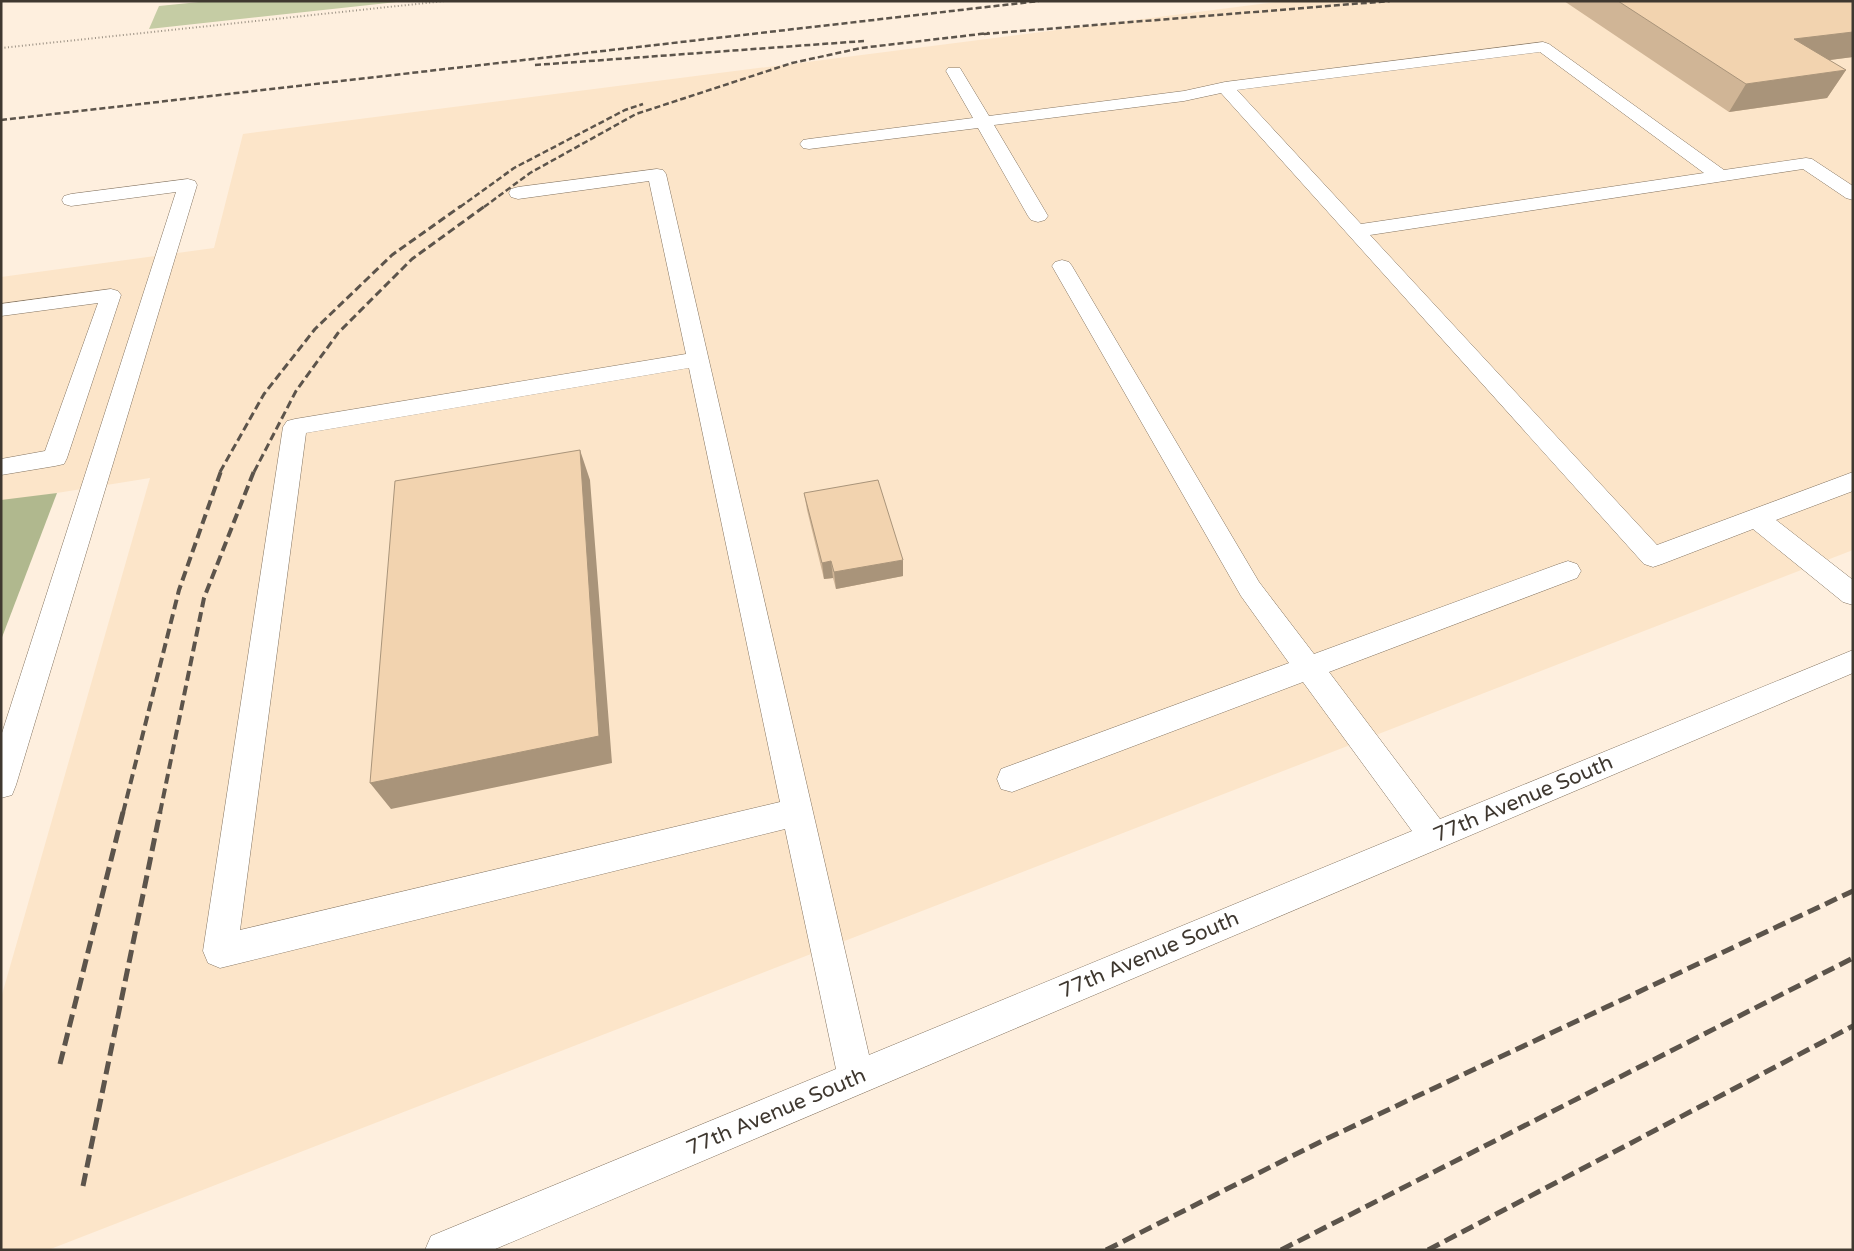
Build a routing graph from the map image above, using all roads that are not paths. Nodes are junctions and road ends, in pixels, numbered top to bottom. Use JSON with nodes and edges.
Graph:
{"nodes":[{"id":1,"x":954,"y":71,"type":"dead end"},
{"id":2,"x":1225,"y":87,"type":"junction"},
{"id":3,"x":983,"y":122,"type":"junction"},
{"id":4,"x":809,"y":144,"type":"dead end"},
{"id":5,"x":1720,"y":176,"type":"junction"},
{"id":6,"x":518,"y":193,"type":"dead end"},
{"id":7,"x":1853,"y":194,"type":"edge"},
{"id":8,"x":70,"y":200,"type":"dead end"},
{"id":9,"x":1038,"y":216,"type":"dead end"},
{"id":10,"x":1356,"y":232,"type":"junction"},
{"id":11,"x":1062,"y":266,"type":"dead end"},
{"id":12,"x":1,"y":310,"type":"edge"},
{"id":13,"x":698,"y":359,"type":"junction"},
{"id":14,"x":107,"y":372,"type":"junction"},
{"id":15,"x":1,"y":467,"type":"edge"},
{"id":16,"x":1853,"y":481,"type":"edge"},
{"id":17,"x":1756,"y":518,"type":"junction"},
{"id":18,"x":1568,"y":571,"type":"dead end"},
{"id":19,"x":1853,"y":595,"type":"edge"},
{"id":20,"x":1853,"y":661,"type":"edge"},
{"id":21,"x":1309,"y":668,"type":"junction"},
{"id":22,"x":1012,"y":779,"type":"dead end"},
{"id":23,"x":1,"y":784,"type":"edge"},
{"id":24,"x":798,"y":812,"type":"junction"},
{"id":25,"x":1434,"y":836,"type":"junction"},
{"id":26,"x":856,"y":1078,"type":"junction"},
{"id":27,"x":446,"y":1250,"type":"edge"}],
"edges":[{"from":1,"to":3,"type":"street"},
{"from":2,"to":3,"type":"street"},
{"from":2,"to":5,"type":"street"},
{"from":2,"to":10,"type":"street"},
{"from":3,"to":4,"type":"street"},
{"from":3,"to":9,"type":"street"},
{"from":5,"to":7,"type":"street"},
{"from":5,"to":10,"type":"street"},
{"from":6,"to":13,"type":"street"},
{"from":8,"to":14,"type":"street"},
{"from":10,"to":17,"type":"street"},
{"from":11,"to":21,"type":"street"},
{"from":12,"to":14,"type":"street"},
{"from":13,"to":24,"type":"street"},
{"from":13,"to":24,"type":"street"},
{"from":14,"to":15,"type":"street"},
{"from":14,"to":23,"type":"street"},
{"from":16,"to":17,"type":"street"},
{"from":17,"to":19,"type":"street"},
{"from":18,"to":21,"type":"street"},
{"from":20,"to":25,"type":"street","name":"77th Avenue South"},
{"from":21,"to":22,"type":"street"},
{"from":21,"to":25,"type":"street"},
{"from":24,"to":26,"type":"street"},
{"from":25,"to":26,"type":"street","name":"77th Avenue South"},
{"from":26,"to":27,"type":"street","name":"77th Avenue South"}]}
